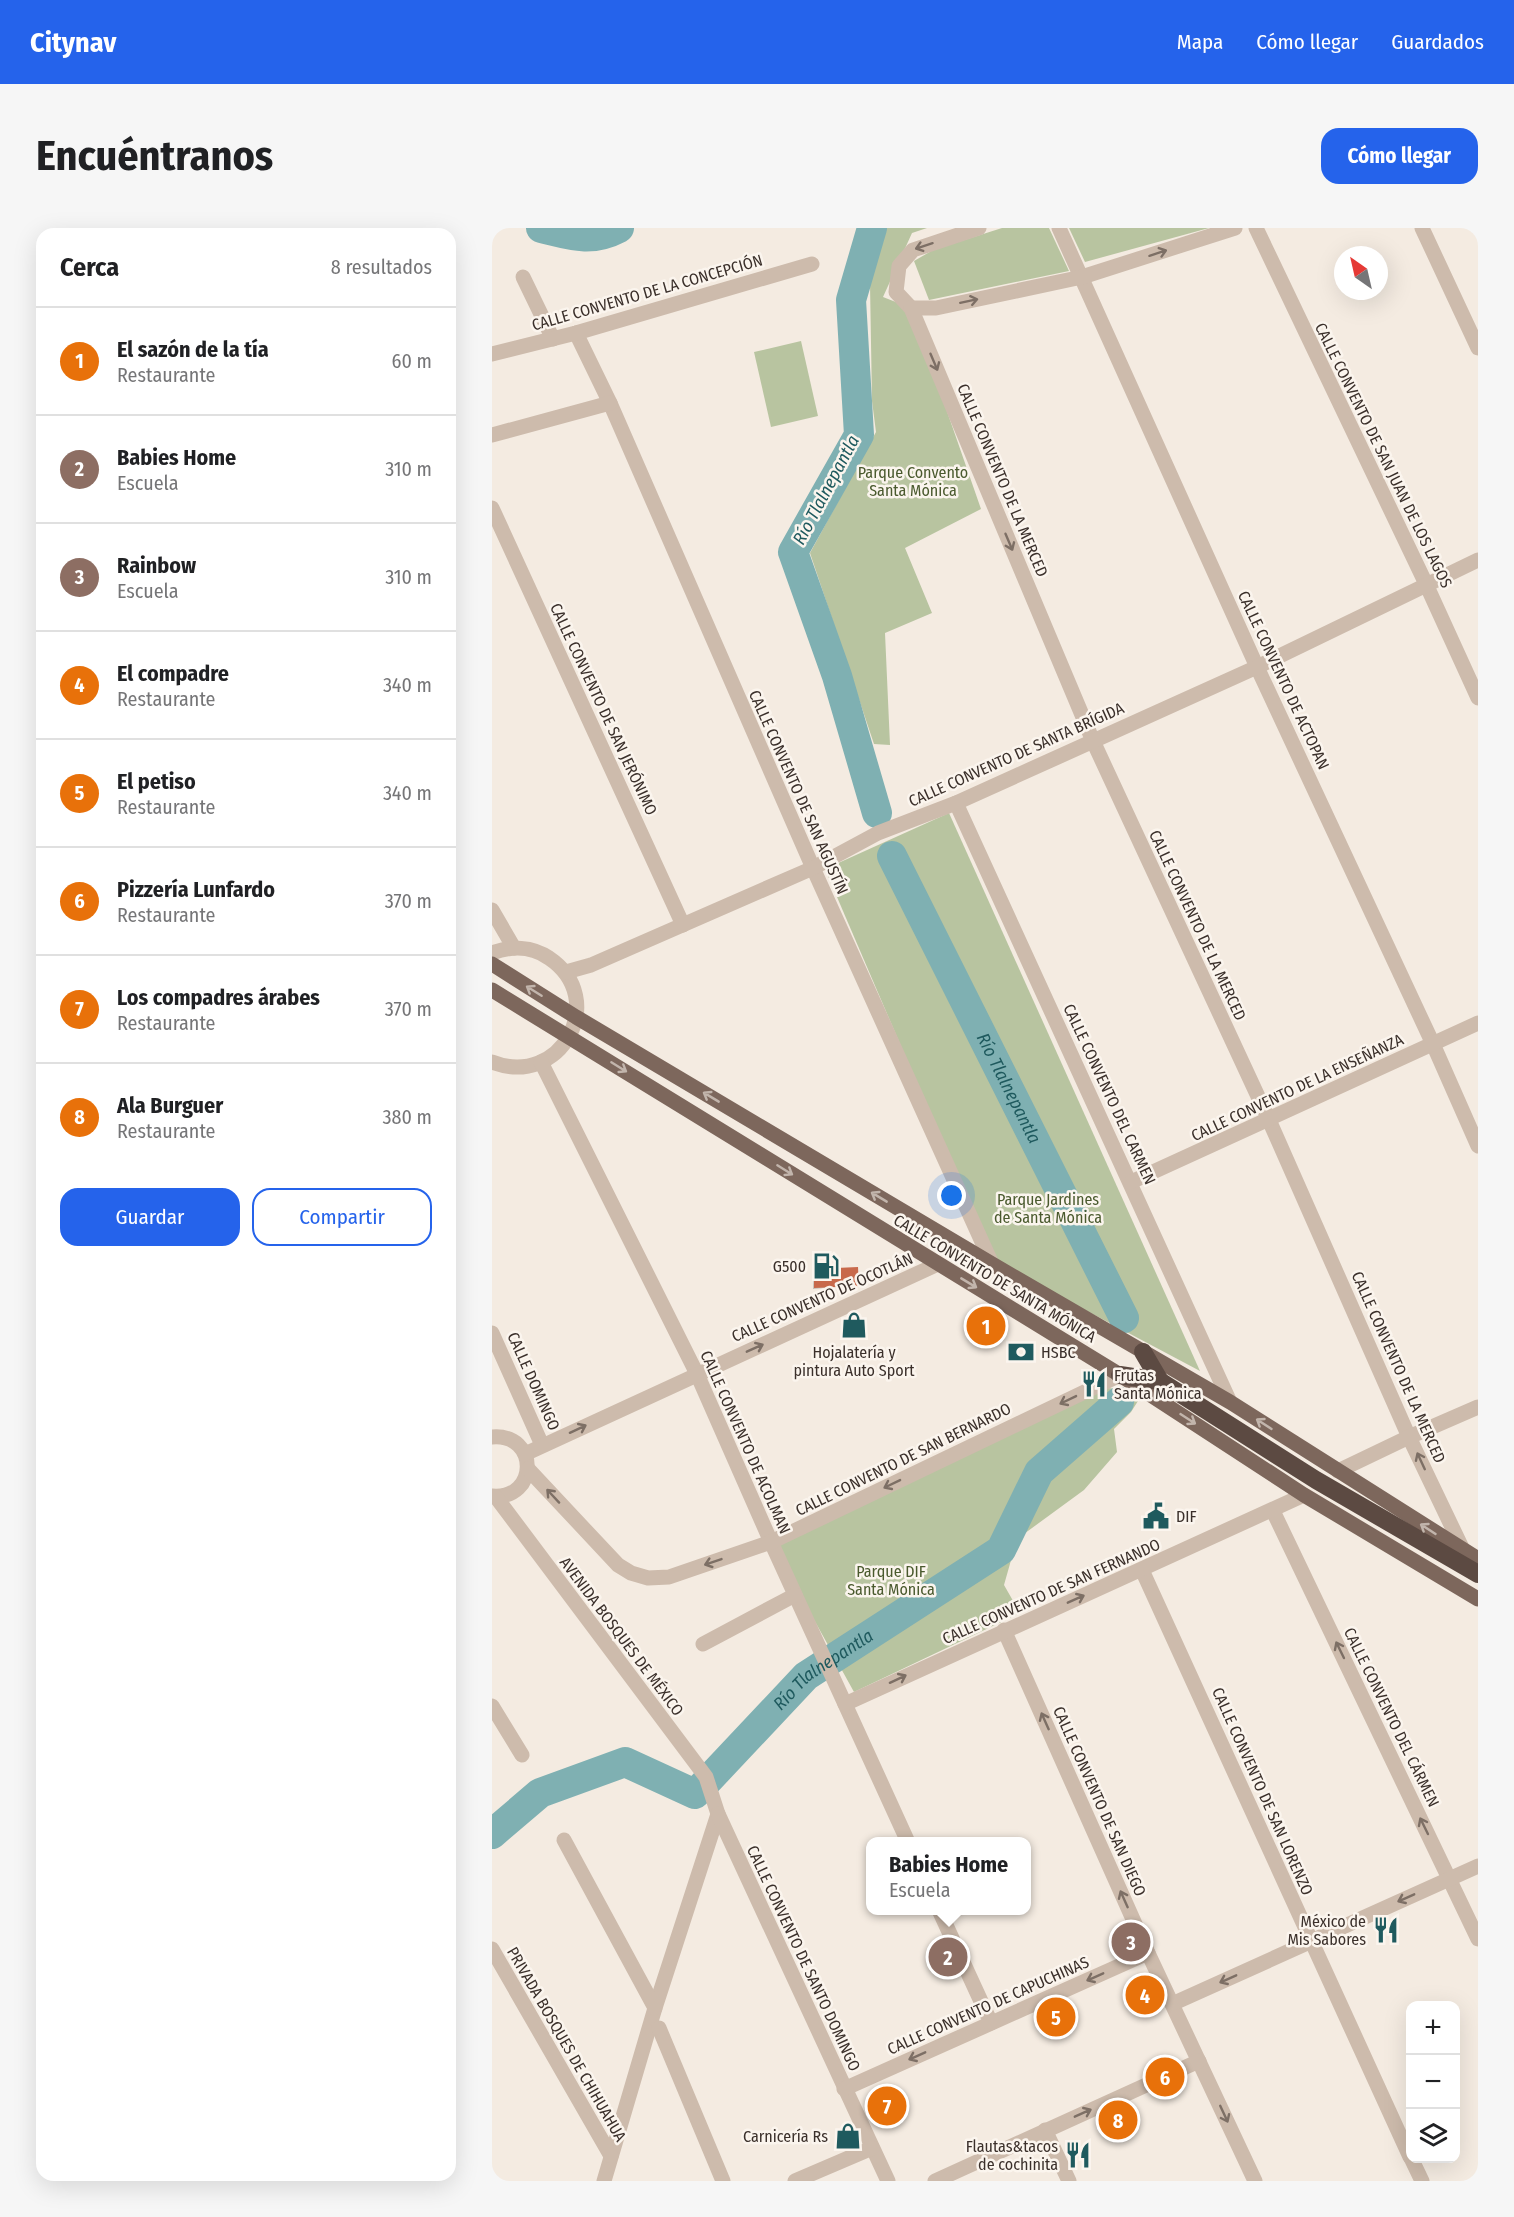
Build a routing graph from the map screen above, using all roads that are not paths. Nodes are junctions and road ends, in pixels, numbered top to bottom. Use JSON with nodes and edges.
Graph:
{"nodes":[{"id":1,"x":979,"y":228,"type":"edge"},
{"id":2,"x":1059,"y":228,"type":"edge"},
{"id":3,"x":1235,"y":228,"type":"edge"},
{"id":4,"x":1256,"y":228,"type":"edge"},
{"id":5,"x":1422,"y":228,"type":"edge"},
{"id":6,"x":812,"y":264,"type":"dead end"},
{"id":7,"x":523,"y":277,"type":"dead end"},
{"id":8,"x":1082,"y":277,"type":"junction"},
{"id":9,"x":911,"y":308,"type":"junction"},
{"id":10,"x":576,"y":333,"type":"junction"},
{"id":11,"x":553,"y":339,"type":"junction"},
{"id":12,"x":1478,"y":348,"type":"edge"},
{"id":13,"x":492,"y":354,"type":"edge"},
{"id":14,"x":610,"y":403,"type":"junction"},
{"id":15,"x":492,"y":435,"type":"edge"},
{"id":16,"x":492,"y":508,"type":"edge"},
{"id":17,"x":1478,"y":561,"type":"edge"},
{"id":18,"x":1426,"y":584,"type":"junction"},
{"id":19,"x":1257,"y":667,"type":"junction"},
{"id":20,"x":1478,"y":698,"type":"edge"},
{"id":21,"x":1093,"y":741,"type":"junction"},
{"id":22,"x":956,"y":802,"type":"junction"},
{"id":23,"x":813,"y":868,"type":"junction"},
{"id":24,"x":492,"y":910,"type":"edge"},
{"id":25,"x":683,"y":925,"type":"junction"},
{"id":26,"x":514,"y":948,"type":"junction"},
{"id":27,"x":492,"y":953,"type":"edge"},
{"id":28,"x":492,"y":964,"type":"edge"},
{"id":29,"x":566,"y":972,"type":"junction"},
{"id":30,"x":492,"y":990,"type":"edge"},
{"id":31,"x":576,"y":1017,"type":"junction"},
{"id":32,"x":1478,"y":1023,"type":"edge"},
{"id":33,"x":570,"y":1036,"type":"junction"},
{"id":34,"x":1433,"y":1044,"type":"junction"},
{"id":35,"x":492,"y":1062,"type":"edge"},
{"id":36,"x":542,"y":1062,"type":"junction"},
{"id":37,"x":1269,"y":1120,"type":"junction"},
{"id":38,"x":1478,"y":1146,"type":"edge"},
{"id":39,"x":1131,"y":1182,"type":"junction"},
{"id":40,"x":938,"y":1264,"type":"junction"},
{"id":41,"x":992,"y":1264,"type":"junction"},
{"id":42,"x":492,"y":1333,"type":"edge"},
{"id":43,"x":1143,"y":1352,"type":"junction"},
{"id":44,"x":697,"y":1374,"type":"junction"},
{"id":45,"x":1120,"y":1375,"type":"junction"},
{"id":46,"x":1160,"y":1381,"type":"junction"},
{"id":47,"x":1230,"y":1402,"type":"junction"},
{"id":48,"x":1478,"y":1407,"type":"edge"},
{"id":49,"x":494,"y":1434,"type":"edge"},
{"id":50,"x":1410,"y":1437,"type":"junction"},
{"id":51,"x":542,"y":1445,"type":"junction"},
{"id":52,"x":525,"y":1454,"type":"junction"},
{"id":53,"x":528,"y":1469,"type":"junction"},
{"id":54,"x":1338,"y":1471,"type":"junction"},
{"id":55,"x":494,"y":1496,"type":"edge"},
{"id":56,"x":1304,"y":1496,"type":"junction"},
{"id":57,"x":1273,"y":1510,"type":"junction"},
{"id":58,"x":771,"y":1542,"type":"junction"},
{"id":59,"x":1471,"y":1556,"type":"edge"},
{"id":60,"x":1142,"y":1570,"type":"junction"},
{"id":61,"x":1478,"y":1574,"type":"edge"},
{"id":62,"x":795,"y":1595,"type":"junction"},
{"id":63,"x":1478,"y":1599,"type":"edge"},
{"id":64,"x":1004,"y":1630,"type":"junction"},
{"id":65,"x":704,"y":1644,"type":"dead end"},
{"id":66,"x":845,"y":1704,"type":"junction"},
{"id":67,"x":492,"y":1706,"type":"edge"},
{"id":68,"x":522,"y":1755,"type":"dead end"},
{"id":69,"x":716,"y":1807,"type":"junction"},
{"id":70,"x":906,"y":1837,"type":"edge"},
{"id":71,"x":564,"y":1840,"type":"dead end"},
{"id":72,"x":1478,"y":1866,"type":"edge"},
{"id":73,"x":1450,"y":1878,"type":"junction"},
{"id":74,"x":941,"y":1915,"type":"edge"},
{"id":75,"x":1478,"y":1939,"type":"edge"},
{"id":76,"x":1311,"y":1941,"type":"junction"},
{"id":77,"x":492,"y":1949,"type":"edge"},
{"id":78,"x":1148,"y":1953,"type":"junction"},
{"id":79,"x":1172,"y":2004,"type":"junction"},
{"id":80,"x":655,"y":2008,"type":"junction"},
{"id":81,"x":991,"y":2023,"type":"junction"},
{"id":82,"x":659,"y":2028,"type":"dead end"},
{"id":83,"x":1199,"y":2061,"type":"junction"},
{"id":84,"x":844,"y":2089,"type":"junction"},
{"id":85,"x":1045,"y":2130,"type":"junction"},
{"id":86,"x":1406,"y":2147,"type":"edge"},
{"id":87,"x":872,"y":2148,"type":"junction"},
{"id":88,"x":611,"y":2156,"type":"junction"},
{"id":89,"x":1413,"y":2163,"type":"edge"},
{"id":90,"x":604,"y":2181,"type":"edge"},
{"id":91,"x":723,"y":2181,"type":"edge"},
{"id":92,"x":795,"y":2181,"type":"edge"},
{"id":93,"x":888,"y":2181,"type":"edge"},
{"id":94,"x":935,"y":2181,"type":"edge"},
{"id":95,"x":1069,"y":2181,"type":"edge"},
{"id":96,"x":1255,"y":2181,"type":"edge"},
{"id":97,"x":1422,"y":2181,"type":"edge"}],
"edges":[{"from":1,"to":9,"type":"street","one_way":true},
{"from":2,"to":8,"type":"street","name":"CALLE CONVENTO DE ACTOPAN"},
{"from":8,"to":3,"type":"street","one_way":true},
{"from":4,"to":18,"type":"street","name":"CALLE CONVENTO DE SAN JUAN DE LOS LAGOS"},
{"from":5,"to":12,"type":"street"},
{"from":6,"to":10,"type":"street","name":"CALLE CONVENTO DE LA CONCEPCIÓN"},
{"from":7,"to":11,"type":"street"},
{"from":9,"to":8,"type":"street","one_way":true},
{"from":8,"to":19,"type":"street","name":"CALLE CONVENTO DE ACTOPAN"},
{"from":9,"to":21,"type":"street","name":"CALLE CONVENTO DE LA MERCED","one_way":true},
{"from":10,"to":11,"type":"street","name":"CALLE CONVENTO DE LA CONCEPCIÓN"},
{"from":10,"to":14,"type":"street","name":"CALLE CONVENTO DE SAN AGUSTÍN"},
{"from":11,"to":13,"type":"street","name":"CALLE CONVENTO DE LA CONCEPCIÓN"},
{"from":14,"to":15,"type":"street"},
{"from":14,"to":23,"type":"street","name":"CALLE CONVENTO DE SAN AGUSTÍN"},
{"from":16,"to":25,"type":"street","name":"CALLE CONVENTO DE SAN JERÓNIMO"},
{"from":17,"to":18,"type":"street","name":"CALLE CONVENTO DE SANTA BRÍGIDA"},
{"from":18,"to":19,"type":"street","name":"CALLE CONVENTO DE SANTA BRÍGIDA"},
{"from":18,"to":20,"type":"street","name":"CALLE CONVENTO DE SAN JUAN DE LOS LAGOS"},
{"from":19,"to":21,"type":"street","name":"CALLE CONVENTO DE SANTA BRÍGIDA"},
{"from":19,"to":34,"type":"street","name":"CALLE CONVENTO DE ACTOPAN"},
{"from":21,"to":22,"type":"street","name":"CALLE CONVENTO DE SANTA BRÍGIDA"},
{"from":21,"to":37,"type":"street","name":"CALLE CONVENTO DE LA MERCED"},
{"from":22,"to":23,"type":"street","name":"CALLE CONVENTO DE SANTA BRÍGIDA"},
{"from":22,"to":39,"type":"street","name":"CALLE CONVENTO DEL CARMEN"},
{"from":23,"to":25,"type":"street","name":"CALLE CONVENTO DE SANTA BRÍGIDA"},
{"from":23,"to":41,"type":"street","name":"CALLE CONVENTO DE SAN AGUSTÍN"},
{"from":24,"to":26,"type":"street"},
{"from":25,"to":29,"type":"street","name":"CALLE CONVENTO DE SANTA BRÍGIDA"},
{"from":26,"to":27,"type":"street"},
{"from":26,"to":29,"type":"street"},
{"from":31,"to":28,"type":"main road","name":"CALLE CONVENTO DE SANTA MÓNICA","one_way":true},
{"from":29,"to":31,"type":"street"},
{"from":30,"to":33,"type":"main road","name":"CALLE CONVENTO DE SANTA MÓNICA"},
{"from":31,"to":33,"type":"street"},
{"from":41,"to":31,"type":"main road","name":"CALLE CONVENTO DE SANTA MÓNICA","one_way":true},
{"from":32,"to":34,"type":"street","name":"CALLE CONVENTO DE LA ENSEÑANZA"},
{"from":33,"to":36,"type":"street"},
{"from":33,"to":40,"type":"main road","name":"CALLE CONVENTO DE SANTA MÓNICA","one_way":true},
{"from":34,"to":37,"type":"street","name":"CALLE CONVENTO DE LA ENSEÑANZA"},
{"from":34,"to":38,"type":"street","name":"CALLE CONVENTO DE ACTOPAN"},
{"from":35,"to":36,"type":"street"},
{"from":36,"to":44,"type":"street","name":"CALLE CONVENTO DE ACOLMAN"},
{"from":37,"to":39,"type":"street","name":"CALLE CONVENTO DE LA ENSEÑANZA"},
{"from":37,"to":50,"type":"street","name":"CALLE CONVENTO DE LA MERCED"},
{"from":39,"to":47,"type":"street","name":"CALLE CONVENTO DEL CARMEN"},
{"from":44,"to":40,"type":"street","name":"CALLE CONVENTO DE OCOTLÁN","one_way":true},
{"from":40,"to":45,"type":"main road","name":"CALLE CONVENTO DE SANTA MÓNICA","one_way":true},
{"from":41,"to":43,"type":"main road","name":"CALLE CONVENTO DE SANTA MÓNICA"},
{"from":42,"to":51,"type":"street","name":"CALLE DOMINGO"},
{"from":43,"to":46,"type":"highway"},
{"from":43,"to":47,"type":"main road","name":"CALLE CONVENTO DE SANTA MÓNICA"},
{"from":51,"to":44,"type":"street","name":"CALLE CONVENTO DE OCOTLÁN","one_way":true},
{"from":44,"to":58,"type":"street","name":"CALLE CONVENTO DE ACOLMAN"},
{"from":45,"to":46,"type":"highway"},
{"from":45,"to":56,"type":"main road","name":"CALLE CONVENTO DE SANTA MÓNICA","one_way":true},
{"from":45,"to":58,"type":"street","name":"CALLE CONVENTO DE SAN BERNARDO","one_way":true},
{"from":46,"to":61,"type":"highway"},
{"from":54,"to":47,"type":"main road","name":"CALLE CONVENTO DE SANTA MÓNICA","one_way":true},
{"from":48,"to":50,"type":"street"},
{"from":49,"to":52,"type":"street"},
{"from":50,"to":54,"type":"street"},
{"from":59,"to":50,"type":"street","name":"CALLE CONVENTO DE LA MERCED","one_way":true},
{"from":51,"to":52,"type":"street","name":"CALLE CONVENTO DE OCOTLÁN"},
{"from":52,"to":53,"type":"street"},
{"from":53,"to":55,"type":"street"},
{"from":58,"to":53,"type":"street","name":"CALLE CONVENTO DE SAN BERNARDO","one_way":true},
{"from":59,"to":54,"type":"main road","name":"CALLE CONVENTO DE SANTA MÓNICA","one_way":true},
{"from":55,"to":69,"type":"street","name":"AVENIDA BOSQUES DE MÉXICO"},
{"from":56,"to":57,"type":"street","name":"CALLE CONVENTO DE SAN FERNANDO"},
{"from":56,"to":63,"type":"main road","name":"CALLE CONVENTO DE SANTA MÓNICA"},
{"from":57,"to":60,"type":"street","name":"CALLE CONVENTO DE SAN FERNANDO"},
{"from":73,"to":57,"type":"street","name":"CALLE CONVENTO DEL CÁRMEN","one_way":true},
{"from":58,"to":62,"type":"street","name":"CALLE CONVENTO DE ACOLMAN"},
{"from":64,"to":60,"type":"street","name":"CALLE CONVENTO DE SAN FERNANDO","one_way":true},
{"from":60,"to":76,"type":"street","name":"CALLE CONVENTO DE SAN LORENZO"},
{"from":62,"to":65,"type":"street"},
{"from":62,"to":66,"type":"street","name":"CALLE CONVENTO DE ACOLMAN"},
{"from":66,"to":64,"type":"street","name":"CALLE CONVENTO DE SAN FERNANDO","one_way":true},
{"from":78,"to":64,"type":"street","name":"CALLE CONVENTO DE SAN DIEGO","one_way":true},
{"from":66,"to":70,"type":"street","name":"CALLE CONVENTO DE ACOLMAN"},
{"from":67,"to":68,"type":"street"},
{"from":69,"to":80,"type":"street"},
{"from":69,"to":84,"type":"street","name":"CALLE CONVENTO DE SANTO DOMINGO"},
{"from":71,"to":80,"type":"street"},
{"from":72,"to":73,"type":"street"},
{"from":73,"to":75,"type":"street","name":"CALLE CONVENTO DEL CÁRMEN"},
{"from":73,"to":76,"type":"street","one_way":true},
{"from":74,"to":81,"type":"street"},
{"from":76,"to":79,"type":"street","one_way":true},
{"from":76,"to":86,"type":"street","name":"CALLE CONVENTO DE SAN LORENZO"},
{"from":77,"to":88,"type":"street","name":"PRIVADA BOSQUES DE CHIHUAHUA"},
{"from":78,"to":79,"type":"street","name":"CALLE CONVENTO DE SAN DIEGO"},
{"from":78,"to":81,"type":"street","name":"CALLE CONVENTO DE CAPUCHINAS","one_way":true},
{"from":79,"to":83,"type":"street","name":"CALLE CONVENTO DE SAN DIEGO"},
{"from":80,"to":88,"type":"street"},
{"from":81,"to":84,"type":"street","name":"CALLE CONVENTO DE CAPUCHINAS","one_way":true},
{"from":82,"to":91,"type":"street"},
{"from":85,"to":83,"type":"street","one_way":true},
{"from":83,"to":96,"type":"street","name":"CALLE CONVENTO DE SAN DIEGO","one_way":true},
{"from":84,"to":87,"type":"street","name":"CALLE CONVENTO DE SANTO DOMINGO"},
{"from":85,"to":94,"type":"street"},
{"from":85,"to":95,"type":"street"},
{"from":87,"to":92,"type":"street"},
{"from":87,"to":93,"type":"street","name":"CALLE CONVENTO DE SANTO DOMINGO"},
{"from":88,"to":90,"type":"street"},
{"from":89,"to":97,"type":"street","name":"CALLE CONVENTO DE SAN LORENZO"}]}
